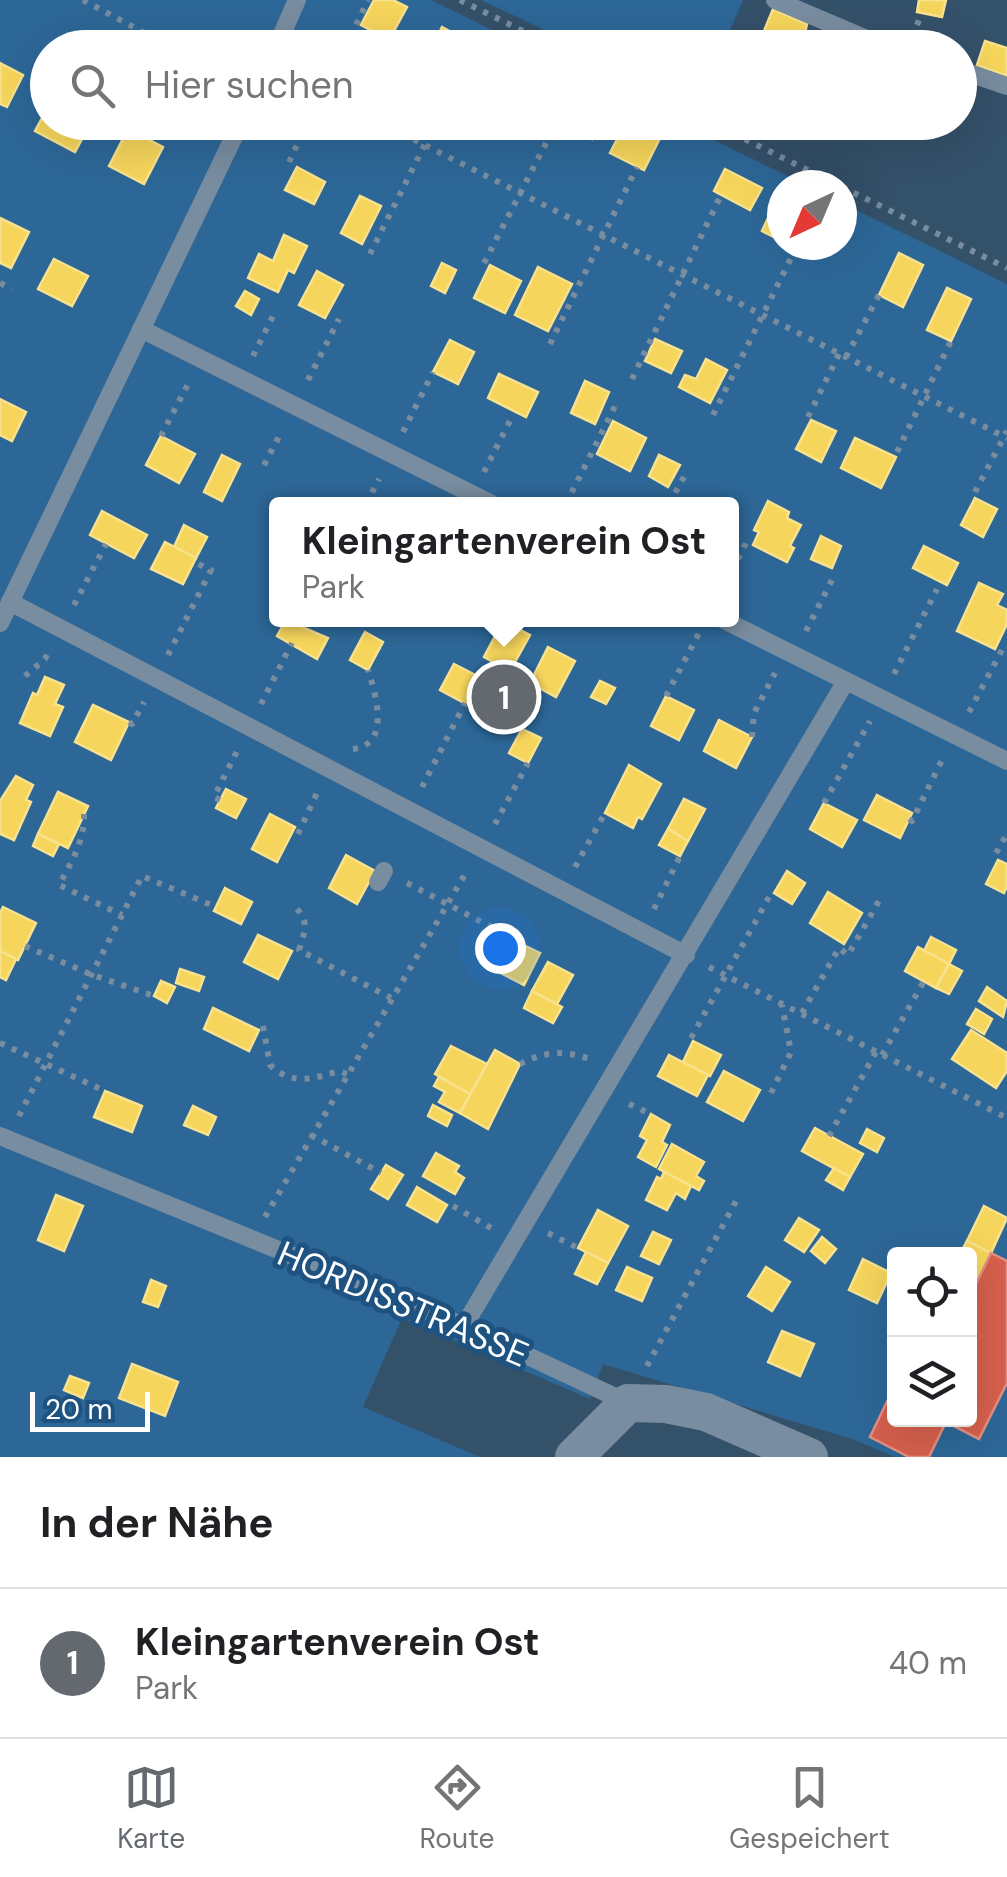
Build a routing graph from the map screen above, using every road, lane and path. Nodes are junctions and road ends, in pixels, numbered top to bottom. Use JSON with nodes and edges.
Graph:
{"nodes":[{"id":1,"x":82,"y":0,"type":"edge"},
{"id":2,"x":297,"y":0,"type":"edge"},
{"id":3,"x":368,"y":0,"type":"edge"},
{"id":4,"x":460,"y":0,"type":"edge"},
{"id":5,"x":775,"y":0,"type":"edge"},
{"id":6,"x":922,"y":13,"type":"dead end"},
{"id":7,"x":139,"y":30,"type":"edge"},
{"id":8,"x":284,"y":30,"type":"edge"},
{"id":9,"x":354,"y":30,"type":"edge"},
{"id":10,"x":521,"y":30,"type":"edge"},
{"id":11,"x":846,"y":30,"type":"edge"},
{"id":12,"x":915,"y":30,"type":"edge"},
{"id":13,"x":977,"y":76,"type":"edge"},
{"id":14,"x":1007,"y":86,"type":"edge"},
{"id":15,"x":232,"y":140,"type":"edge"},
{"id":16,"x":300,"y":140,"type":"edge"},
{"id":17,"x":414,"y":140,"type":"edge"},
{"id":18,"x":428,"y":140,"type":"edge"},
{"id":19,"x":548,"y":140,"type":"edge"},
{"id":20,"x":747,"y":140,"type":"edge"},
{"id":21,"x":425,"y":146,"type":"junction"},
{"id":22,"x":290,"y":162,"type":"dead end"},
{"id":23,"x":637,"y":167,"type":"dead end"},
{"id":24,"x":808,"y":170,"type":"edge"},
{"id":25,"x":520,"y":193,"type":"junction"},
{"id":26,"x":857,"y":194,"type":"edge"},
{"id":27,"x":721,"y":195,"type":"dead end"},
{"id":28,"x":602,"y":235,"type":"junction"},
{"id":29,"x":370,"y":254,"type":"dead end"},
{"id":30,"x":790,"y":260,"type":"edge"},
{"id":31,"x":484,"y":263,"type":"dead end"},
{"id":32,"x":1007,"y":268,"type":"edge"},
{"id":33,"x":682,"y":274,"type":"junction"},
{"id":34,"x":0,"y":282,"type":"edge"},
{"id":35,"x":12,"y":289,"type":"dead end"},
{"id":36,"x":879,"y":295,"type":"dead end"},
{"id":37,"x":276,"y":310,"type":"dead end"},
{"id":38,"x":762,"y":315,"type":"junction"},
{"id":39,"x":339,"y":319,"type":"dead end"},
{"id":40,"x":141,"y":329,"type":"junction"},
{"id":41,"x":950,"y":341,"type":"dead end"},
{"id":42,"x":550,"y":344,"type":"dead end"},
{"id":43,"x":843,"y":356,"type":"junction"},
{"id":44,"x":201,"y":359,"type":"junction"},
{"id":45,"x":242,"y":379,"type":"junction"},
{"id":46,"x":632,"y":379,"type":"dead end"},
{"id":47,"x":925,"y":396,"type":"junction"},
{"id":48,"x":296,"y":406,"type":"junction"},
{"id":49,"x":614,"y":406,"type":"dead end"},
{"id":50,"x":713,"y":415,"type":"dead end"},
{"id":51,"x":512,"y":417,"type":"dead end"},
{"id":52,"x":808,"y":417,"type":"dead end"},
{"id":53,"x":1006,"y":435,"type":"edge"},
{"id":54,"x":161,"y":436,"type":"dead end"},
{"id":55,"x":897,"y":452,"type":"dead end"},
{"id":56,"x":264,"y":464,"type":"dead end"},
{"id":57,"x":684,"y":476,"type":"dead end"},
{"id":58,"x":975,"y":492,"type":"dead end"},
{"id":59,"x":473,"y":495,"type":"junction"},
{"id":60,"x":477,"y":497,"type":"edge"},
{"id":61,"x":569,"y":497,"type":"edge"},
{"id":62,"x":673,"y":497,"type":"edge"},
{"id":63,"x":749,"y":538,"type":"dead end"},
{"id":64,"x":106,"y":544,"type":"dead end"},
{"id":65,"x":739,"y":557,"type":"edge"},
{"id":66,"x":194,"y":562,"type":"dead end"},
{"id":67,"x":834,"y":576,"type":"dead end"},
{"id":68,"x":10,"y":602,"type":"junction"},
{"id":69,"x":0,"y":623,"type":"edge"},
{"id":70,"x":702,"y":627,"type":"edge"},
{"id":71,"x":738,"y":627,"type":"edge"},
{"id":72,"x":61,"y":628,"type":"junction"},
{"id":73,"x":292,"y":643,"type":"dead end"},
{"id":74,"x":790,"y":653,"type":"junction"},
{"id":75,"x":368,"y":670,"type":"dead end"},
{"id":76,"x":156,"y":678,"type":"junction"},
{"id":77,"x":846,"y":681,"type":"junction"},
{"id":78,"x":666,"y":696,"type":"dead end"},
{"id":79,"x":465,"y":704,"type":"dead end"},
{"id":80,"x":250,"y":727,"type":"junction"},
{"id":81,"x":752,"y":737,"type":"dead end"},
{"id":82,"x":1007,"y":761,"type":"edge"},
{"id":83,"x":528,"y":762,"type":"dead end"},
{"id":84,"x":329,"y":768,"type":"junction"},
{"id":85,"x":220,"y":800,"type":"dead end"},
{"id":86,"x":410,"y":811,"type":"junction"},
{"id":87,"x":606,"y":813,"type":"dead end"},
{"id":88,"x":84,"y":814,"type":"dead end"},
{"id":89,"x":298,"y":834,"type":"dead end"},
{"id":90,"x":1007,"y":834,"type":"edge"},
{"id":91,"x":481,"y":848,"type":"junction"},
{"id":92,"x":996,"y":853,"type":"dead end"},
{"id":93,"x":680,"y":856,"type":"dead end"},
{"id":94,"x":562,"y":890,"type":"junction"},
{"id":95,"x":769,"y":896,"type":"dead end"},
{"id":96,"x":880,"y":899,"type":"dead end"},
{"id":97,"x":447,"y":904,"type":"junction"},
{"id":98,"x":216,"y":907,"type":"dead end"},
{"id":99,"x":297,"y":909,"type":"dead end"},
{"id":100,"x":122,"y":914,"type":"junction"},
{"id":101,"x":642,"y":932,"type":"junction"},
{"id":102,"x":25,"y":946,"type":"dead end"},
{"id":103,"x":686,"y":956,"type":"junction"},
{"id":104,"x":488,"y":959,"type":"dead end"},
{"id":105,"x":90,"y":974,"type":"junction"},
{"id":106,"x":726,"y":976,"type":"junction"},
{"id":107,"x":924,"y":981,"type":"dead end"},
{"id":108,"x":154,"y":996,"type":"dead end"},
{"id":109,"x":391,"y":998,"type":"junction"},
{"id":110,"x":781,"y":1003,"type":"junction"},
{"id":111,"x":802,"y":1013,"type":"junction"},
{"id":112,"x":262,"y":1026,"type":"dead end"},
{"id":113,"x":691,"y":1038,"type":"dead end"},
{"id":114,"x":0,"y":1044,"type":"edge"},
{"id":115,"x":879,"y":1054,"type":"junction"},
{"id":116,"x":45,"y":1064,"type":"junction"},
{"id":117,"x":520,"y":1064,"type":"dead end"},
{"id":118,"x":615,"y":1073,"type":"junction"},
{"id":119,"x":346,"y":1074,"type":"junction"},
{"id":120,"x":105,"y":1090,"type":"dead end"},
{"id":121,"x":772,"y":1093,"type":"dead end"},
{"id":122,"x":1007,"y":1118,"type":"edge"},
{"id":123,"x":311,"y":1135,"type":"junction"},
{"id":124,"x":829,"y":1136,"type":"dead end"},
{"id":125,"x":4,"y":1138,"type":"edge"},
{"id":126,"x":381,"y":1173,"type":"dead end"},
{"id":127,"x":736,"y":1201,"type":"dead end"},
{"id":128,"x":453,"y":1206,"type":"dead end"},
{"id":129,"x":252,"y":1240,"type":"junction"},
{"id":130,"x":515,"y":1241,"type":"junction"},
{"id":131,"x":464,"y":1326,"type":"junction"},
{"id":132,"x":628,"y":1402,"type":"junction"},
{"id":133,"x":574,"y":1457,"type":"edge"},
{"id":134,"x":809,"y":1457,"type":"edge"}],
"edges":[{"from":1,"to":7,"type":"path"},
{"from":2,"to":8,"type":"lane"},
{"from":3,"to":9,"type":"path"},
{"from":4,"to":10,"type":"path"},
{"from":5,"to":11,"type":"lane"},
{"from":6,"to":12,"type":"path"},
{"from":13,"to":14,"type":"lane"},
{"from":15,"to":40,"type":"lane"},
{"from":16,"to":22,"type":"path"},
{"from":17,"to":21,"type":"path"},
{"from":18,"to":21,"type":"path"},
{"from":19,"to":25,"type":"path"},
{"from":20,"to":24,"type":"path"},
{"from":21,"to":25,"type":"path"},
{"from":21,"to":29,"type":"path"},
{"from":23,"to":28,"type":"path"},
{"from":25,"to":28,"type":"path"},
{"from":25,"to":31,"type":"path"},
{"from":26,"to":32,"type":"path"},
{"from":27,"to":33,"type":"path"},
{"from":28,"to":33,"type":"path"},
{"from":28,"to":42,"type":"path"},
{"from":30,"to":38,"type":"path"},
{"from":33,"to":38,"type":"path"},
{"from":33,"to":46,"type":"path"},
{"from":34,"to":35,"type":"path"},
{"from":36,"to":43,"type":"path"},
{"from":37,"to":45,"type":"path"},
{"from":38,"to":43,"type":"path"},
{"from":38,"to":50,"type":"path"},
{"from":39,"to":48,"type":"path"},
{"from":40,"to":44,"type":"lane"},
{"from":40,"to":68,"type":"lane"},
{"from":41,"to":47,"type":"path"},
{"from":43,"to":47,"type":"path"},
{"from":43,"to":52,"type":"path"},
{"from":44,"to":45,"type":"lane"},
{"from":44,"to":54,"type":"path"},
{"from":45,"to":48,"type":"lane"},
{"from":47,"to":53,"type":"path"},
{"from":47,"to":55,"type":"path"},
{"from":48,"to":56,"type":"path"},
{"from":48,"to":59,"type":"lane"},
{"from":49,"to":61,"type":"path"},
{"from":51,"to":59,"type":"path"},
{"from":53,"to":58,"type":"path"},
{"from":57,"to":62,"type":"path"},
{"from":59,"to":60,"type":"lane"},
{"from":63,"to":65,"type":"path"},
{"from":64,"to":72,"type":"path"},
{"from":66,"to":76,"type":"path"},
{"from":67,"to":74,"type":"path"},
{"from":68,"to":69,"type":"lane"},
{"from":68,"to":72,"type":"lane"},
{"from":70,"to":78,"type":"path"},
{"from":71,"to":74,"type":"lane"},
{"from":72,"to":76,"type":"lane"},
{"from":73,"to":80,"type":"path"},
{"from":74,"to":77,"type":"lane"},
{"from":74,"to":81,"type":"path"},
{"from":75,"to":84,"type":"path"},
{"from":76,"to":80,"type":"lane"},
{"from":77,"to":82,"type":"lane"},
{"from":77,"to":103,"type":"lane"},
{"from":79,"to":86,"type":"path"},
{"from":80,"to":84,"type":"lane"},
{"from":80,"to":85,"type":"path"},
{"from":83,"to":91,"type":"path"},
{"from":84,"to":86,"type":"lane"},
{"from":84,"to":89,"type":"path"},
{"from":86,"to":91,"type":"lane"},
{"from":87,"to":94,"type":"path"},
{"from":88,"to":100,"type":"path"},
{"from":90,"to":92,"type":"path"},
{"from":91,"to":94,"type":"lane"},
{"from":91,"to":97,"type":"path"},
{"from":93,"to":101,"type":"path"},
{"from":94,"to":101,"type":"lane"},
{"from":95,"to":106,"type":"path"},
{"from":96,"to":111,"type":"path"},
{"from":97,"to":104,"type":"path"},
{"from":97,"to":109,"type":"path"},
{"from":98,"to":100,"type":"path"},
{"from":99,"to":109,"type":"path"},
{"from":100,"to":105,"type":"path"},
{"from":101,"to":103,"type":"lane"},
{"from":102,"to":105,"type":"path"},
{"from":103,"to":106,"type":"path"},
{"from":103,"to":118,"type":"lane"},
{"from":105,"to":108,"type":"path"},
{"from":105,"to":116,"type":"path"},
{"from":106,"to":110,"type":"path"},
{"from":106,"to":113,"type":"path"},
{"from":107,"to":115,"type":"path"},
{"from":109,"to":119,"type":"path"},
{"from":110,"to":111,"type":"path"},
{"from":110,"to":121,"type":"path"},
{"from":111,"to":115,"type":"path"},
{"from":112,"to":119,"type":"path"},
{"from":114,"to":116,"type":"path"},
{"from":115,"to":122,"type":"path"},
{"from":115,"to":124,"type":"path"},
{"from":116,"to":120,"type":"path"},
{"from":116,"to":125,"type":"path"},
{"from":117,"to":118,"type":"path"},
{"from":118,"to":130,"type":"lane"},
{"from":119,"to":123,"type":"path"},
{"from":123,"to":126,"type":"path"},
{"from":123,"to":129,"type":"path"},
{"from":125,"to":129,"type":"lane","name":"HORDISSTRASSE"},
{"from":127,"to":132,"type":"path"},
{"from":128,"to":130,"type":"path"},
{"from":129,"to":131,"type":"lane","name":"HORDISSTRASSE"},
{"from":130,"to":131,"type":"lane"},
{"from":131,"to":132,"type":"lane","name":"HORDISSTRASSE"},
{"from":132,"to":133,"type":"street"},
{"from":132,"to":134,"type":"street","name":"HORDISSTRASSE"}]}
